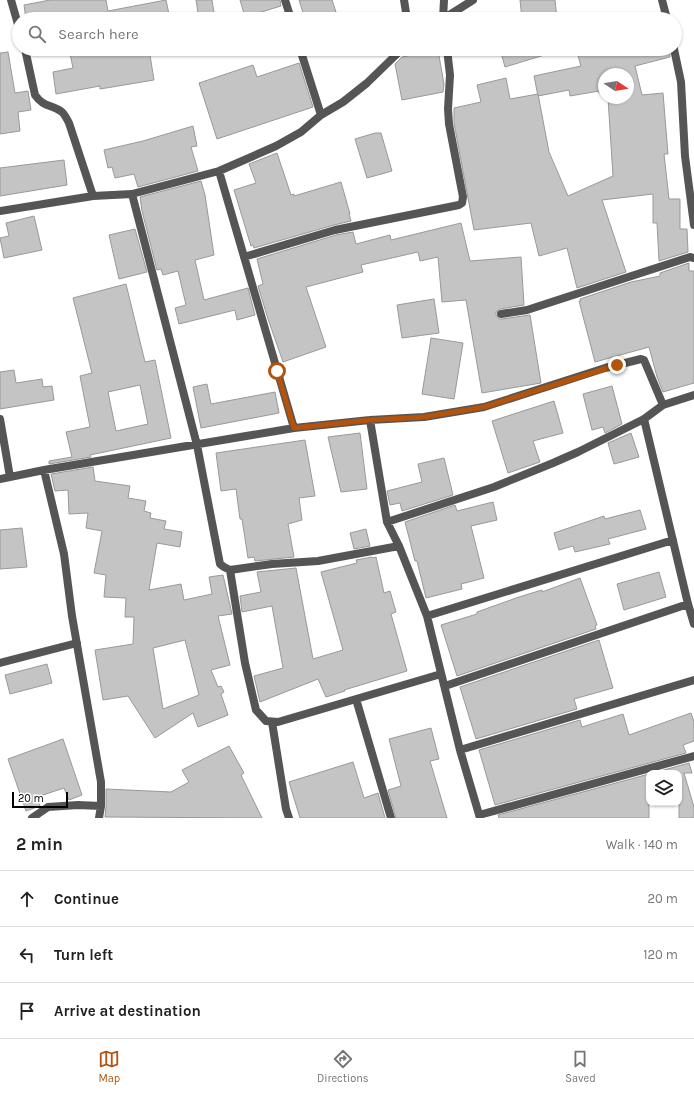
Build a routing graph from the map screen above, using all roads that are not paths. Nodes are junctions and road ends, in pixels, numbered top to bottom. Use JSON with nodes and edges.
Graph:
{"nodes":[{"id":1,"x":11,"y":0,"type":"edge"},
{"id":2,"x":285,"y":0,"type":"edge"},
{"id":3,"x":404,"y":0,"type":"edge"},
{"id":4,"x":444,"y":0,"type":"edge"},
{"id":5,"x":473,"y":0,"type":"edge"},
{"id":6,"x":662,"y":0,"type":"edge"},
{"id":7,"x":14,"y":12,"type":"edge"},
{"id":8,"x":289,"y":12,"type":"edge"},
{"id":9,"x":406,"y":12,"type":"edge"},
{"id":10,"x":443,"y":12,"type":"edge"},
{"id":11,"x":454,"y":12,"type":"edge"},
{"id":12,"x":665,"y":12,"type":"edge"},
{"id":13,"x":27,"y":56,"type":"edge"},
{"id":14,"x":302,"y":56,"type":"edge"},
{"id":15,"x":395,"y":56,"type":"edge"},
{"id":16,"x":449,"y":56,"type":"edge"},
{"id":17,"x":675,"y":56,"type":"edge"},
{"id":18,"x":321,"y":115,"type":"junction"},
{"id":19,"x":219,"y":171,"type":"junction"},
{"id":20,"x":132,"y":194,"type":"junction"},
{"id":21,"x":93,"y":196,"type":"junction"},
{"id":22,"x":0,"y":211,"type":"edge"},
{"id":23,"x":694,"y":225,"type":"edge"},
{"id":24,"x":244,"y":257,"type":"junction"},
{"id":25,"x":694,"y":258,"type":"edge"},
{"id":26,"x":501,"y":314,"type":"dead end"},
{"id":27,"x":694,"y":395,"type":"edge"},
{"id":28,"x":663,"y":405,"type":"junction"},
{"id":29,"x":0,"y":419,"type":"edge"},
{"id":30,"x":644,"y":419,"type":"junction"},
{"id":31,"x":370,"y":420,"type":"junction"},
{"id":32,"x":294,"y":428,"type":"junction"},
{"id":33,"x":197,"y":445,"type":"junction"},
{"id":34,"x":44,"y":470,"type":"junction"},
{"id":35,"x":10,"y":477,"type":"junction"},
{"id":36,"x":0,"y":479,"type":"edge"},
{"id":37,"x":388,"y":522,"type":"junction"},
{"id":38,"x":673,"y":540,"type":"junction"},
{"id":39,"x":399,"y":546,"type":"junction"},
{"id":40,"x":230,"y":570,"type":"junction"},
{"id":41,"x":688,"y":604,"type":"junction"},
{"id":42,"x":426,"y":616,"type":"junction"},
{"id":43,"x":694,"y":624,"type":"edge"},
{"id":44,"x":77,"y":643,"type":"junction"},
{"id":45,"x":0,"y":663,"type":"edge"},
{"id":46,"x":441,"y":674,"type":"junction"},
{"id":47,"x":694,"y":680,"type":"edge"},
{"id":48,"x":444,"y":686,"type":"junction"},
{"id":49,"x":356,"y":699,"type":"junction"},
{"id":50,"x":272,"y":722,"type":"junction"},
{"id":51,"x":460,"y":750,"type":"junction"},
{"id":52,"x":694,"y":756,"type":"edge"},
{"id":53,"x":101,"y":806,"type":"junction"},
{"id":54,"x":480,"y":817,"type":"edge"},
{"id":55,"x":32,"y":818,"type":"edge"},
{"id":56,"x":99,"y":818,"type":"edge"},
{"id":57,"x":289,"y":818,"type":"edge"},
{"id":58,"x":391,"y":818,"type":"edge"}],
"edges":[{"from":1,"to":7,"type":"street"},
{"from":2,"to":8,"type":"street"},
{"from":3,"to":9,"type":"street"},
{"from":4,"to":10,"type":"street"},
{"from":5,"to":11,"type":"street"},
{"from":6,"to":12,"type":"street"},
{"from":13,"to":21,"type":"street"},
{"from":14,"to":18,"type":"street"},
{"from":15,"to":18,"type":"street"},
{"from":16,"to":24,"type":"street"},
{"from":17,"to":23,"type":"street"},
{"from":18,"to":19,"type":"street"},
{"from":19,"to":20,"type":"street"},
{"from":19,"to":24,"type":"street"},
{"from":20,"to":21,"type":"street"},
{"from":20,"to":33,"type":"street"},
{"from":21,"to":22,"type":"street"},
{"from":24,"to":32,"type":"street"},
{"from":25,"to":26,"type":"street"},
{"from":27,"to":28,"type":"street"},
{"from":28,"to":30,"type":"street"},
{"from":28,"to":31,"type":"street"},
{"from":29,"to":35,"type":"street"},
{"from":30,"to":37,"type":"street"},
{"from":30,"to":38,"type":"street"},
{"from":31,"to":32,"type":"street"},
{"from":31,"to":37,"type":"street"},
{"from":32,"to":33,"type":"street"},
{"from":33,"to":34,"type":"street"},
{"from":33,"to":40,"type":"street"},
{"from":34,"to":35,"type":"street"},
{"from":34,"to":44,"type":"street"},
{"from":35,"to":36,"type":"street"},
{"from":37,"to":39,"type":"street"},
{"from":38,"to":41,"type":"street"},
{"from":38,"to":42,"type":"street"},
{"from":39,"to":40,"type":"street"},
{"from":39,"to":42,"type":"street"},
{"from":40,"to":50,"type":"street"},
{"from":41,"to":43,"type":"street"},
{"from":41,"to":48,"type":"street"},
{"from":42,"to":46,"type":"street"},
{"from":44,"to":45,"type":"street"},
{"from":44,"to":53,"type":"street"},
{"from":46,"to":48,"type":"street"},
{"from":46,"to":49,"type":"street"},
{"from":47,"to":51,"type":"street"},
{"from":48,"to":51,"type":"street"},
{"from":49,"to":50,"type":"street"},
{"from":49,"to":58,"type":"street"},
{"from":50,"to":57,"type":"street"},
{"from":51,"to":54,"type":"street"},
{"from":52,"to":54,"type":"street"},
{"from":53,"to":55,"type":"street"},
{"from":53,"to":56,"type":"street"}]}
